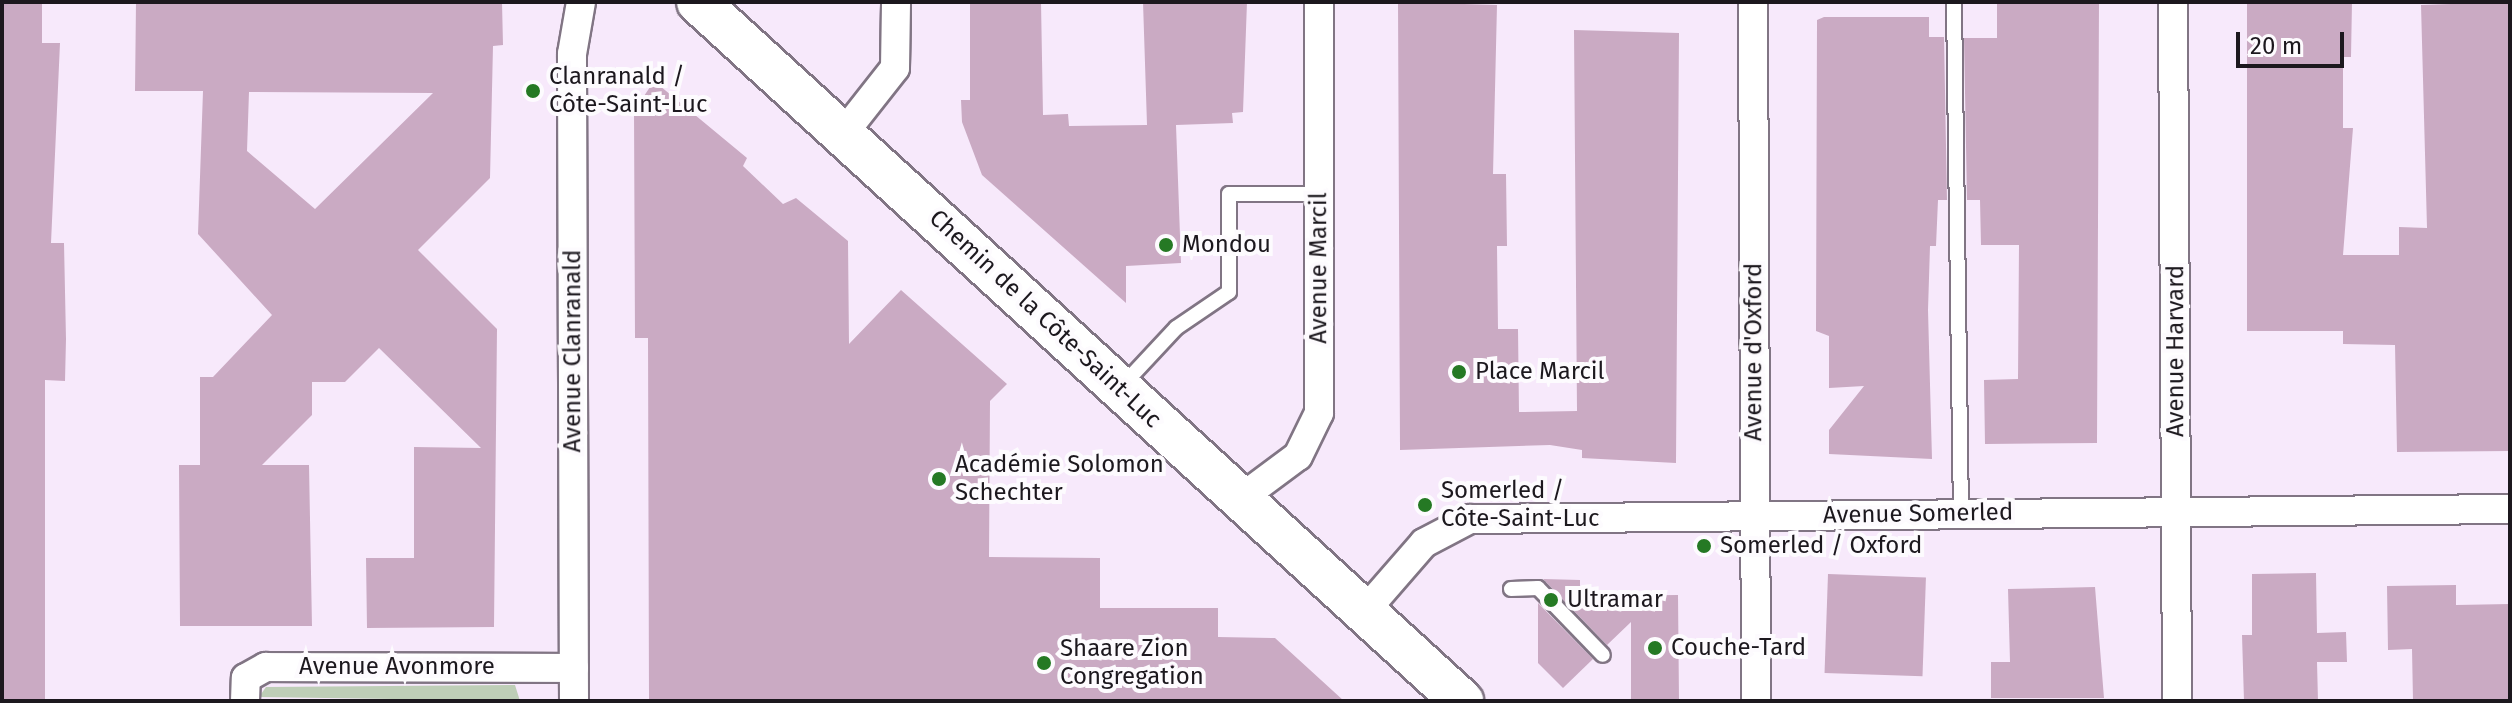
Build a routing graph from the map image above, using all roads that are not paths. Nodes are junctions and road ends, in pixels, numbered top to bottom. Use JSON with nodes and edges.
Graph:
{"nodes":[{"id":1,"x":581,"y":2,"type":"edge"},
{"id":2,"x":698,"y":2,"type":"edge"},
{"id":3,"x":896,"y":2,"type":"edge"},
{"id":4,"x":1319,"y":2,"type":"edge"},
{"id":5,"x":1753,"y":2,"type":"edge"},
{"id":6,"x":1954,"y":2,"type":"edge"},
{"id":7,"x":2173,"y":2,"type":"edge"},
{"id":8,"x":843,"y":134,"type":"junction"},
{"id":9,"x":1319,"y":194,"type":"junction"},
{"id":10,"x":1120,"y":388,"type":"junction"},
{"id":11,"x":1240,"y":499,"type":"junction"},
{"id":12,"x":2510,"y":509,"type":"edge"},
{"id":13,"x":2177,"y":510,"type":"junction"},
{"id":14,"x":1961,"y":514,"type":"junction"},
{"id":15,"x":1754,"y":516,"type":"junction"},
{"id":16,"x":1511,"y":589,"type":"dead end"},
{"id":17,"x":1364,"y":612,"type":"junction"},
{"id":18,"x":1603,"y":655,"type":"dead end"},
{"id":19,"x":574,"y":668,"type":"junction"},
{"id":20,"x":245,"y":701,"type":"edge"},
{"id":21,"x":574,"y":701,"type":"edge"},
{"id":22,"x":1462,"y":701,"type":"edge"},
{"id":23,"x":1756,"y":701,"type":"edge"},
{"id":24,"x":2177,"y":701,"type":"edge"}],
"edges":[{"from":1,"to":19,"type":"street","name":"Avenue Clanranald"},
{"from":2,"to":8,"type":"main road","name":"Chemin de la Côte-Saint-Luc"},
{"from":3,"to":8,"type":"street"},
{"from":4,"to":9,"type":"street","name":"Avenue Marcil"},
{"from":5,"to":15,"type":"street","name":"Avenue d'Oxford"},
{"from":6,"to":14,"type":"lane"},
{"from":7,"to":13,"type":"street","name":"Avenue Harvard"},
{"from":8,"to":10,"type":"main road","name":"Chemin de la Côte-Saint-Luc"},
{"from":9,"to":10,"type":"lane"},
{"from":9,"to":11,"type":"street","name":"Avenue Marcil"},
{"from":10,"to":11,"type":"main road","name":"Chemin de la Côte-Saint-Luc"},
{"from":11,"to":17,"type":"main road","name":"Chemin de la Côte-Saint-Luc"},
{"from":12,"to":13,"type":"street","name":"Avenue Somerled"},
{"from":13,"to":14,"type":"street","name":"Avenue Somerled"},
{"from":13,"to":24,"type":"street","name":"Avenue Harvard"},
{"from":14,"to":15,"type":"street","name":"Avenue Somerled"},
{"from":15,"to":17,"type":"street","name":"Avenue Somerled"},
{"from":15,"to":23,"type":"street","name":"Avenue d'Oxford"},
{"from":16,"to":18,"type":"lane"},
{"from":17,"to":22,"type":"main road","name":"Chemin de la Côte-Saint-Luc"},
{"from":19,"to":20,"type":"street","name":"Avenue Avonmore"},
{"from":19,"to":21,"type":"street","name":"Avenue Clanranald"}]}
